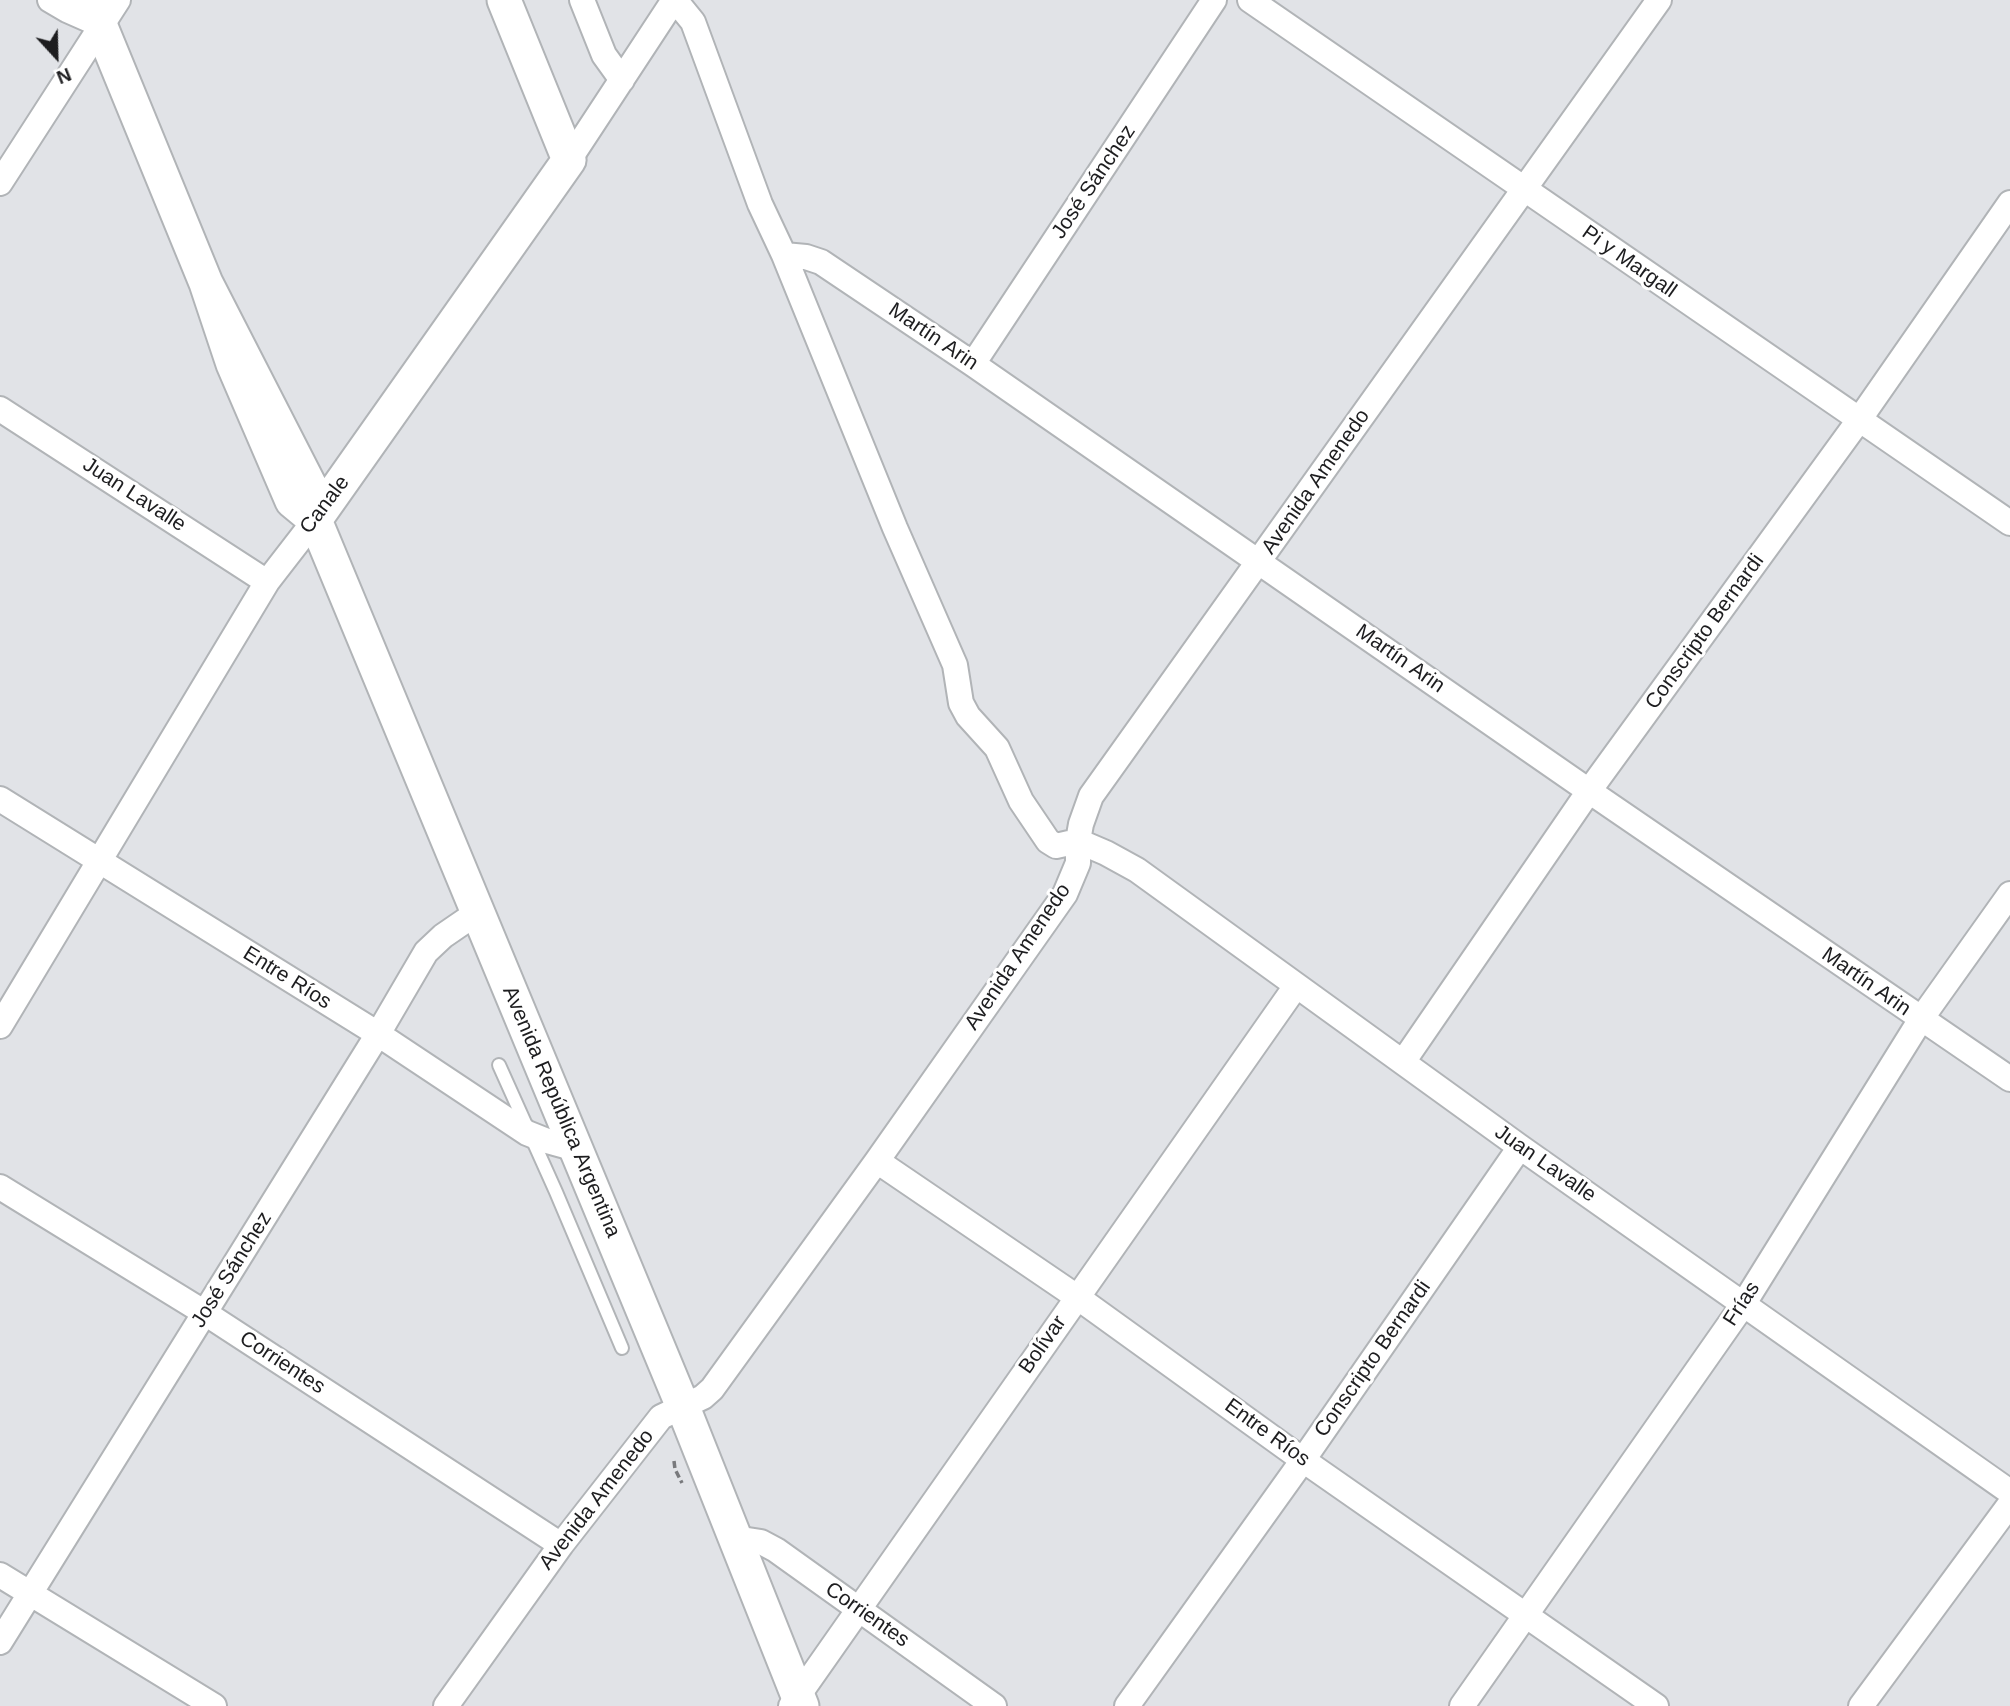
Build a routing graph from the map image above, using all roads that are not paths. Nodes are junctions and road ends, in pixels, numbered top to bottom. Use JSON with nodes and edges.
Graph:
{"nodes":[{"id":1,"x":50,"y":0,"type":"edge"},
{"id":2,"x":504,"y":0,"type":"edge"},
{"id":3,"x":582,"y":0,"type":"edge"},
{"id":4,"x":675,"y":0,"type":"edge"},
{"id":5,"x":1214,"y":0,"type":"edge"},
{"id":6,"x":1250,"y":0,"type":"edge"},
{"id":7,"x":1659,"y":0,"type":"edge"},
{"id":8,"x":103,"y":9,"type":"edge"},
{"id":9,"x":622,"y":80,"type":"junction"},
{"id":10,"x":569,"y":160,"type":"junction"},
{"id":11,"x":0,"y":183,"type":"edge"},
{"id":12,"x":1524,"y":190,"type":"junction"},
{"id":13,"x":2010,"y":203,"type":"edge"},
{"id":14,"x":784,"y":255,"type":"junction"},
{"id":15,"x":973,"y":364,"type":"junction"},
{"id":16,"x":0,"y":409,"type":"edge"},
{"id":17,"x":1859,"y":420,"type":"junction"},
{"id":18,"x":315,"y":520,"type":"junction"},
{"id":19,"x":2010,"y":523,"type":"edge"},
{"id":20,"x":1260,"y":562,"type":"junction"},
{"id":21,"x":267,"y":582,"type":"junction"},
{"id":22,"x":1589,"y":791,"type":"junction"},
{"id":23,"x":0,"y":799,"type":"edge"},
{"id":24,"x":1078,"y":841,"type":"junction"},
{"id":25,"x":99,"y":862,"type":"junction"},
{"id":26,"x":2010,"y":894,"type":"edge"},
{"id":27,"x":478,"y":912,"type":"junction"},
{"id":28,"x":1296,"y":986,"type":"junction"},
{"id":29,"x":1921,"y":1019,"type":"junction"},
{"id":30,"x":0,"y":1026,"type":"edge"},
{"id":31,"x":378,"y":1034,"type":"junction"},
{"id":32,"x":1403,"y":1062,"type":"junction"},
{"id":33,"x":499,"y":1065,"type":"dead end"},
{"id":34,"x":2010,"y":1079,"type":"edge"},
{"id":35,"x":530,"y":1134,"type":"junction"},
{"id":36,"x":1520,"y":1147,"type":"junction"},
{"id":37,"x":576,"y":1149,"type":"junction"},
{"id":38,"x":877,"y":1161,"type":"junction"},
{"id":39,"x":0,"y":1187,"type":"edge"},
{"id":40,"x":1077,"y":1297,"type":"junction"},
{"id":41,"x":1743,"y":1305,"type":"junction"},
{"id":42,"x":205,"y":1313,"type":"junction"},
{"id":43,"x":622,"y":1348,"type":"dead end"},
{"id":44,"x":683,"y":1408,"type":"junction"},
{"id":45,"x":1303,"y":1460,"type":"junction"},
{"id":46,"x":2010,"y":1492,"type":"edge"},
{"id":47,"x":2010,"y":1504,"type":"edge"},
{"id":48,"x":734,"y":1538,"type":"junction"},
{"id":49,"x":561,"y":1545,"type":"junction"},
{"id":50,"x":0,"y":1575,"type":"edge"},
{"id":51,"x":30,"y":1594,"type":"junction"},
{"id":52,"x":859,"y":1609,"type":"junction"},
{"id":53,"x":1525,"y":1615,"type":"junction"},
{"id":54,"x":0,"y":1642,"type":"edge"},
{"id":55,"x":797,"y":1703,"type":"edge"},
{"id":56,"x":214,"y":1706,"type":"edge"},
{"id":57,"x":446,"y":1706,"type":"edge"},
{"id":58,"x":994,"y":1706,"type":"edge"},
{"id":59,"x":1127,"y":1706,"type":"edge"},
{"id":60,"x":1462,"y":1706,"type":"edge"},
{"id":61,"x":1656,"y":1706,"type":"edge"},
{"id":62,"x":1861,"y":1706,"type":"edge"}],
"edges":[{"from":1,"to":8,"type":"street"},
{"from":2,"to":10,"type":"main road"},
{"from":3,"to":9,"type":"street"},
{"from":4,"to":9,"type":"street","name":"Canale"},
{"from":4,"to":14,"type":"street"},
{"from":5,"to":15,"type":"street","name":"José Sánchez"},
{"from":6,"to":12,"type":"street","name":"Pi y Margall"},
{"from":7,"to":12,"type":"street","name":"Avenida Amenedo"},
{"from":8,"to":11,"type":"street"},
{"from":8,"to":18,"type":"main road","name":"Avenida República Argentina"},
{"from":9,"to":10,"type":"street","name":"Canale"},
{"from":10,"to":18,"type":"main road","name":"Canale"},
{"from":12,"to":17,"type":"street","name":"Pi y Margall"},
{"from":12,"to":20,"type":"street","name":"Avenida Amenedo"},
{"from":13,"to":17,"type":"street","name":"Conscripto Bernardi"},
{"from":14,"to":15,"type":"street","name":"Martín Arin"},
{"from":14,"to":24,"type":"street","name":"Juan Lavalle"},
{"from":15,"to":20,"type":"street","name":"Martín Arin"},
{"from":16,"to":21,"type":"street","name":"Juan Lavalle"},
{"from":17,"to":19,"type":"street","name":"Pi y Margall"},
{"from":17,"to":22,"type":"street","name":"Conscripto Bernardi"},
{"from":18,"to":21,"type":"street","name":"Canale"},
{"from":18,"to":27,"type":"main road","name":"Avenida República Argentina"},
{"from":20,"to":22,"type":"street","name":"Martín Arin"},
{"from":20,"to":24,"type":"street","name":"Avenida Amenedo"},
{"from":21,"to":25,"type":"street","name":"Canale"},
{"from":22,"to":29,"type":"street","name":"Martín Arin"},
{"from":22,"to":32,"type":"street","name":"Conscripto Bernardi"},
{"from":23,"to":25,"type":"street","name":"Entre Ríos"},
{"from":24,"to":28,"type":"street","name":"Juan Lavalle"},
{"from":24,"to":38,"type":"street","name":"Avenida Amenedo"},
{"from":25,"to":30,"type":"street","name":"Canale"},
{"from":25,"to":31,"type":"street","name":"Entre Ríos"},
{"from":26,"to":29,"type":"street","name":"Frías"},
{"from":27,"to":31,"type":"street","name":"José Sánchez"},
{"from":27,"to":37,"type":"main road","name":"Avenida República Argentina"},
{"from":28,"to":32,"type":"street","name":"Juan Lavalle"},
{"from":28,"to":40,"type":"street","name":"Bolívar"},
{"from":29,"to":34,"type":"street","name":"Martín Arin"},
{"from":29,"to":41,"type":"street","name":"Frías"},
{"from":31,"to":35,"type":"street","name":"Entre Ríos"},
{"from":31,"to":42,"type":"street","name":"José Sánchez"},
{"from":32,"to":36,"type":"street","name":"Juan Lavalle"},
{"from":33,"to":35,"type":"lane"},
{"from":35,"to":37,"type":"street","name":"Entre Ríos"},
{"from":35,"to":43,"type":"lane"},
{"from":36,"to":41,"type":"street","name":"Juan Lavalle"},
{"from":36,"to":45,"type":"street","name":"Conscripto Bernardi"},
{"from":37,"to":44,"type":"main road","name":"Avenida República Argentina"},
{"from":38,"to":40,"type":"street","name":"Entre Ríos"},
{"from":38,"to":44,"type":"street","name":"Avenida Amenedo"},
{"from":39,"to":42,"type":"street","name":"Corrientes"},
{"from":40,"to":45,"type":"street","name":"Entre Ríos"},
{"from":40,"to":52,"type":"street","name":"Bolívar"},
{"from":41,"to":46,"type":"street","name":"Juan Lavalle"},
{"from":41,"to":53,"type":"street","name":"Frías"},
{"from":42,"to":49,"type":"street","name":"Corrientes"},
{"from":42,"to":51,"type":"street","name":"José Sánchez"},
{"from":44,"to":48,"type":"main road","name":"Avenida República Argentina"},
{"from":44,"to":49,"type":"street","name":"Avenida Amenedo"},
{"from":45,"to":53,"type":"street","name":"Entre Ríos"},
{"from":45,"to":59,"type":"street","name":"Conscripto Bernardi"},
{"from":47,"to":62,"type":"street"},
{"from":48,"to":52,"type":"street","name":"Corrientes"},
{"from":48,"to":55,"type":"main road","name":"Avenida República Argentina"},
{"from":49,"to":57,"type":"street","name":"Avenida Amenedo"},
{"from":50,"to":51,"type":"street"},
{"from":51,"to":54,"type":"street","name":"José Sánchez"},
{"from":51,"to":56,"type":"street"},
{"from":52,"to":55,"type":"street","name":"Bolívar"},
{"from":52,"to":58,"type":"street","name":"Corrientes"},
{"from":53,"to":60,"type":"street","name":"Frías"},
{"from":53,"to":61,"type":"street","name":"Entre Ríos"}]}
